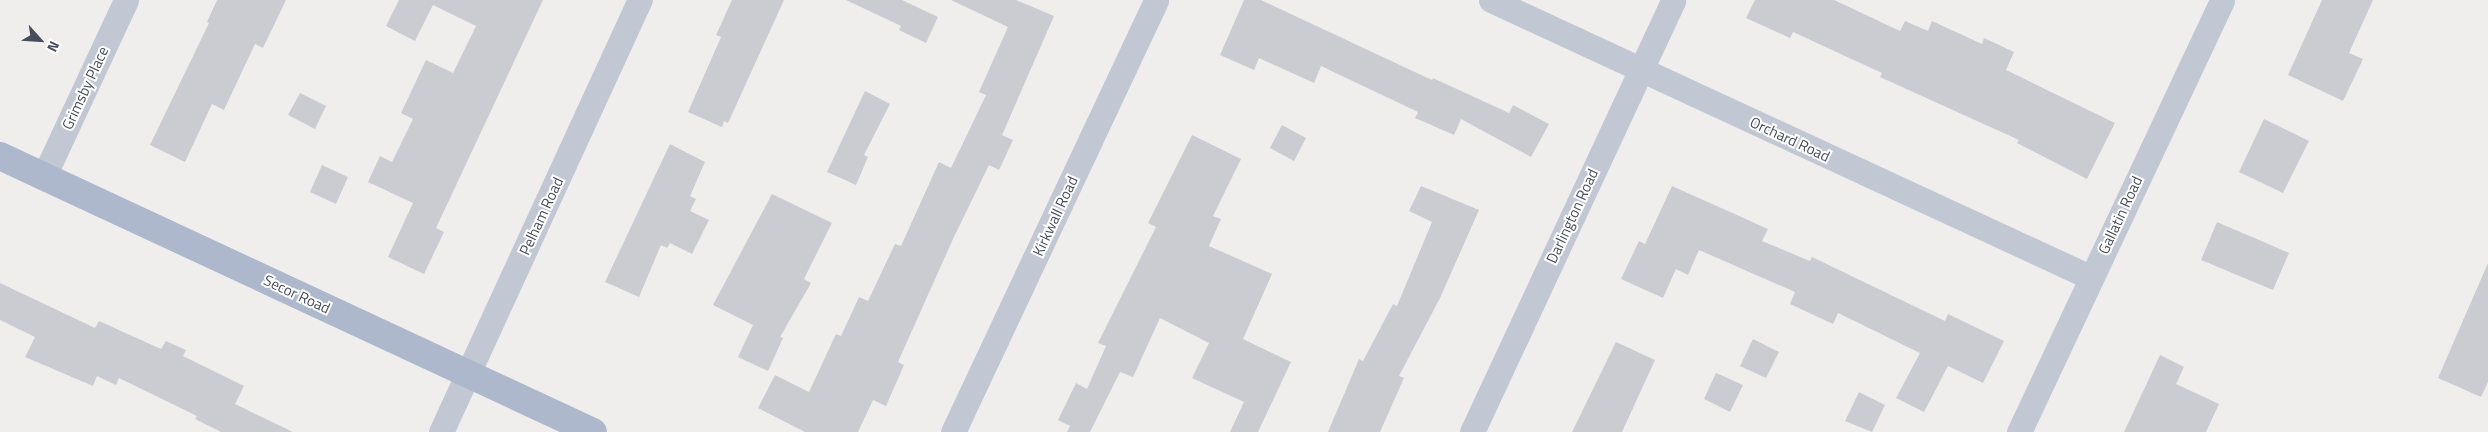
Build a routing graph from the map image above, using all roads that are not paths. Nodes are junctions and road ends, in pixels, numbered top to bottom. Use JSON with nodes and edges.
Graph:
{"nodes":[{"id":1,"x":126,"y":0,"type":"edge"},
{"id":2,"x":640,"y":0,"type":"edge"},
{"id":3,"x":1156,"y":0,"type":"edge"},
{"id":4,"x":1491,"y":0,"type":"edge"},
{"id":5,"x":1673,"y":0,"type":"edge"},
{"id":6,"x":2222,"y":0,"type":"edge"},
{"id":7,"x":1640,"y":70,"type":"junction"},
{"id":8,"x":0,"y":156,"type":"edge"},
{"id":9,"x":44,"y":176,"type":"junction"},
{"id":10,"x":2090,"y":278,"type":"junction"},
{"id":11,"x":469,"y":375,"type":"junction"},
{"id":12,"x":441,"y":432,"type":"edge"},
{"id":13,"x":594,"y":432,"type":"edge"},
{"id":14,"x":953,"y":432,"type":"edge"},
{"id":15,"x":1472,"y":432,"type":"edge"},
{"id":16,"x":2019,"y":432,"type":"edge"}],
"edges":[{"from":1,"to":9,"type":"street","name":"Grimsby Place"},
{"from":2,"to":11,"type":"street","name":"Pelham Road"},
{"from":3,"to":14,"type":"street","name":"Kirkwall Road"},
{"from":4,"to":7,"type":"street","name":"Orchard Road"},
{"from":5,"to":7,"type":"street","name":"Darlington Road"},
{"from":6,"to":10,"type":"street","name":"Gallatin Road"},
{"from":7,"to":10,"type":"street","name":"Orchard Road"},
{"from":7,"to":15,"type":"street","name":"Darlington Road"},
{"from":8,"to":9,"type":"main road","name":"Secor Road"},
{"from":9,"to":11,"type":"main road","name":"Secor Road"},
{"from":10,"to":16,"type":"street","name":"Gallatin Road"},
{"from":11,"to":12,"type":"street","name":"Pelham Road"},
{"from":11,"to":13,"type":"main road","name":"Secor Road"}]}
